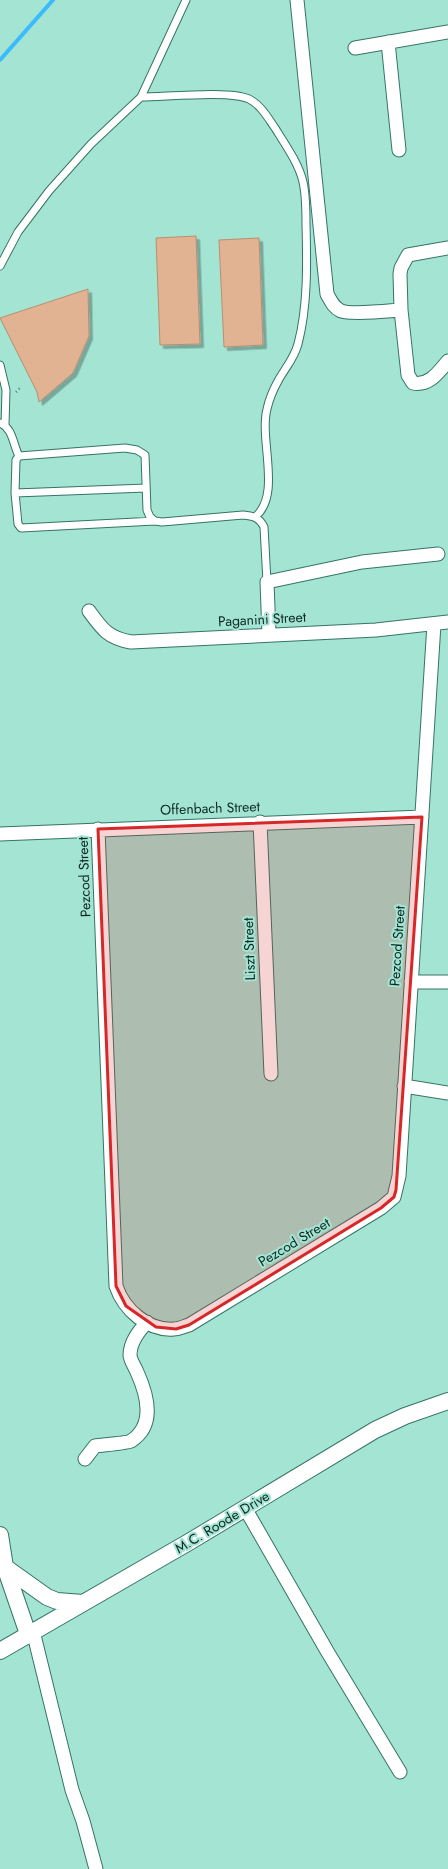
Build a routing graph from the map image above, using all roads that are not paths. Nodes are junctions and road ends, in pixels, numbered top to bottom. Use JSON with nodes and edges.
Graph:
{"nodes":[{"id":1,"x":186,"y":0,"type":"edge"},
{"id":2,"x":297,"y":0,"type":"edge"},
{"id":3,"x":448,"y":32,"type":"edge"},
{"id":4,"x":388,"y":42,"type":"junction"},
{"id":5,"x":355,"y":48,"type":"dead end"},
{"id":6,"x":141,"y":97,"type":"junction"},
{"id":7,"x":399,"y":150,"type":"dead end"},
{"id":8,"x":448,"y":248,"type":"edge"},
{"id":9,"x":0,"y":266,"type":"edge"},
{"id":10,"x":401,"y":310,"type":"junction"},
{"id":11,"x":448,"y":361,"type":"edge"},
{"id":12,"x":0,"y":365,"type":"edge"},
{"id":13,"x":3,"y":424,"type":"edge"},
{"id":14,"x":19,"y":456,"type":"junction"},
{"id":15,"x":146,"y":488,"type":"junction"},
{"id":16,"x":15,"y":493,"type":"junction"},
{"id":17,"x":255,"y":517,"type":"junction"},
{"id":18,"x":155,"y":521,"type":"junction"},
{"id":19,"x":438,"y":554,"type":"dead end"},
{"id":20,"x":267,"y":582,"type":"junction"},
{"id":21,"x":89,"y":611,"type":"dead end"},
{"id":22,"x":448,"y":622,"type":"edge"},
{"id":23,"x":434,"y":624,"type":"junction"},
{"id":24,"x":269,"y":634,"type":"junction"},
{"id":25,"x":422,"y":816,"type":"junction"},
{"id":26,"x":260,"y":822,"type":"junction"},
{"id":27,"x":98,"y":829,"type":"junction"},
{"id":28,"x":0,"y":834,"type":"edge"},
{"id":29,"x":411,"y":982,"type":"junction"},
{"id":30,"x":448,"y":982,"type":"edge"},
{"id":31,"x":271,"y":1074,"type":"dead end"},
{"id":32,"x":404,"y":1086,"type":"junction"},
{"id":33,"x":448,"y":1093,"type":"edge"},
{"id":34,"x":147,"y":1322,"type":"junction"},
{"id":35,"x":448,"y":1401,"type":"edge"},
{"id":36,"x":85,"y":1459,"type":"dead end"},
{"id":37,"x":245,"y":1508,"type":"junction"},
{"id":38,"x":0,"y":1536,"type":"edge"},
{"id":39,"x":2,"y":1572,"type":"edge"},
{"id":40,"x":83,"y":1603,"type":"junction"},
{"id":41,"x":30,"y":1633,"type":"junction"},
{"id":42,"x":0,"y":1651,"type":"edge"},
{"id":43,"x":400,"y":1772,"type":"dead end"},
{"id":44,"x":96,"y":1869,"type":"edge"}],
"edges":[{"from":1,"to":6,"type":"lane"},
{"from":2,"to":10,"type":"street"},
{"from":3,"to":4,"type":"street"},
{"from":4,"to":5,"type":"street"},
{"from":4,"to":7,"type":"street"},
{"from":6,"to":9,"type":"lane"},
{"from":6,"to":17,"type":"lane"},
{"from":8,"to":10,"type":"street"},
{"from":10,"to":11,"type":"street"},
{"from":12,"to":13,"type":"lane"},
{"from":13,"to":14,"type":"lane"},
{"from":14,"to":15,"type":"lane"},
{"from":14,"to":16,"type":"lane"},
{"from":15,"to":16,"type":"lane"},
{"from":15,"to":18,"type":"lane"},
{"from":16,"to":18,"type":"lane"},
{"from":17,"to":18,"type":"lane"},
{"from":17,"to":20,"type":"lane"},
{"from":19,"to":20,"type":"street"},
{"from":20,"to":24,"type":"street"},
{"from":21,"to":24,"type":"street","name":"Paganini Street"},
{"from":22,"to":23,"type":"street","name":"Paganini Street"},
{"from":23,"to":24,"type":"street","name":"Paganini Street"},
{"from":23,"to":25,"type":"street","name":"Pezcod Street"},
{"from":25,"to":26,"type":"street","name":"Offenbach Street"},
{"from":25,"to":29,"type":"street","name":"Pezcod Street"},
{"from":26,"to":27,"type":"street","name":"Offenbach Street"},
{"from":26,"to":31,"type":"street","name":"Liszt Street"},
{"from":27,"to":28,"type":"street","name":"Offenbach Street"},
{"from":27,"to":34,"type":"street","name":"Pezcod Street"},
{"from":29,"to":30,"type":"street"},
{"from":29,"to":32,"type":"street","name":"Pezcod Street"},
{"from":32,"to":33,"type":"street"},
{"from":32,"to":34,"type":"street","name":"Pezcod Street"},
{"from":34,"to":36,"type":"street"},
{"from":35,"to":37,"type":"street","name":"M.C. Roode Drive"},
{"from":37,"to":40,"type":"street","name":"M.C. Roode Drive"},
{"from":37,"to":43,"type":"street"},
{"from":38,"to":39,"type":"street"},
{"from":39,"to":40,"type":"street"},
{"from":39,"to":41,"type":"street"},
{"from":40,"to":41,"type":"street","name":"M.C. Roode Drive"},
{"from":41,"to":42,"type":"street","name":"M.C. Roode Drive"},
{"from":41,"to":44,"type":"street"}]}
